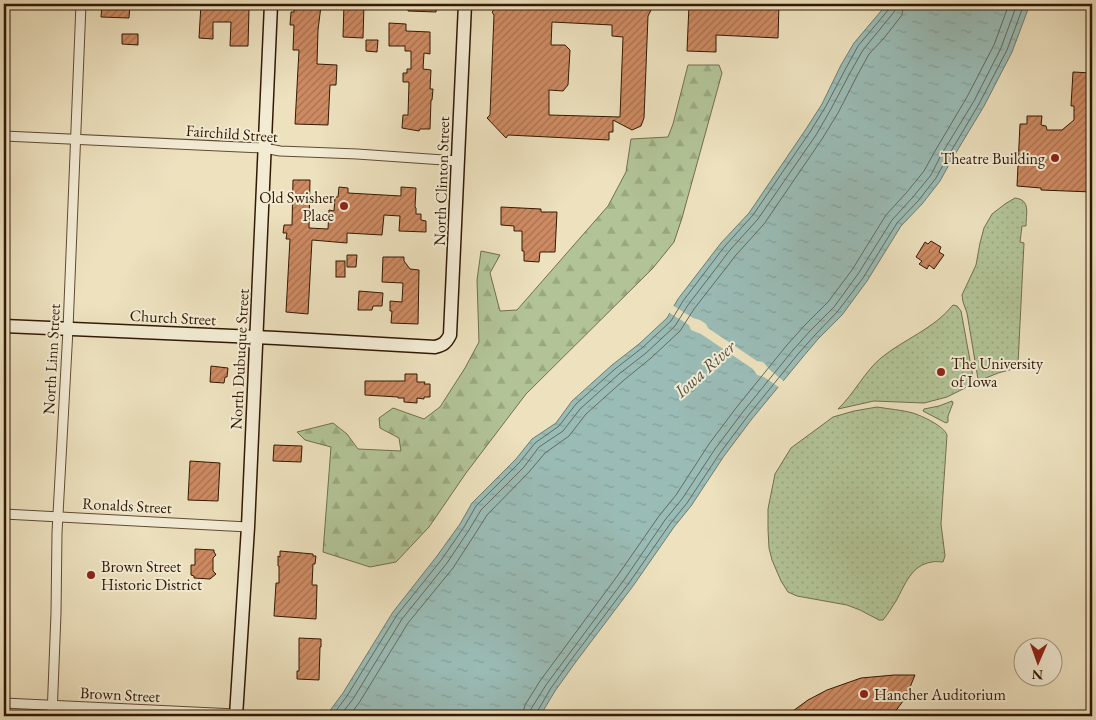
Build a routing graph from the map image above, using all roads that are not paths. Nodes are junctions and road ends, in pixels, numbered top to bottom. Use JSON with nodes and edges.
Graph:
{"nodes":[{"id":1,"x":81,"y":4,"type":"edge"},
{"id":2,"x":270,"y":4,"type":"edge"},
{"id":3,"x":464,"y":4,"type":"edge"},
{"id":4,"x":4,"y":136,"type":"edge"},
{"id":5,"x":76,"y":140,"type":"junction"},
{"id":6,"x":264,"y":148,"type":"junction"},
{"id":7,"x":458,"y":161,"type":"junction"},
{"id":8,"x":4,"y":326,"type":"edge"},
{"id":9,"x":68,"y":329,"type":"junction"},
{"id":10,"x":256,"y":338,"type":"junction"},
{"id":11,"x":430,"y":347,"type":"joint"},
{"id":12,"x":4,"y":514,"type":"edge"},
{"id":13,"x":58,"y":517,"type":"junction"},
{"id":14,"x":248,"y":527,"type":"junction"},
{"id":15,"x":4,"y":704,"type":"edge"},
{"id":16,"x":52,"y":706,"type":"junction"},
{"id":17,"x":236,"y":715,"type":"edge"},
{"id":18,"x":52,"y":716,"type":"edge"}],
"edges":[{"from":1,"to":5,"type":"street","name":"North Linn Street"},
{"from":2,"to":6,"type":"street","name":"North Dubuque Street"},
{"from":3,"to":7,"type":"street","name":"North Clinton Street"},
{"from":4,"to":5,"type":"street","name":"Fairchild Street"},
{"from":5,"to":6,"type":"street","name":"Fairchild Street"},
{"from":5,"to":9,"type":"street","name":"North Linn Street"},
{"from":6,"to":7,"type":"street","name":"Fairchild Street"},
{"from":6,"to":10,"type":"street","name":"North Dubuque Street"},
{"from":7,"to":11,"type":"street","name":"North Clinton Street"},
{"from":8,"to":9,"type":"street","name":"Church Street"},
{"from":9,"to":10,"type":"street","name":"Church Street"},
{"from":9,"to":13,"type":"street","name":"North Linn Street"},
{"from":10,"to":11,"type":"street","name":"Church Street"},
{"from":10,"to":14,"type":"street","name":"North Dubuque Street"},
{"from":12,"to":13,"type":"street","name":"Ronalds Street"},
{"from":13,"to":14,"type":"street","name":"Ronalds Street"},
{"from":13,"to":16,"type":"street","name":"North Linn Street"},
{"from":14,"to":17,"type":"street","name":"North Dubuque Street"},
{"from":15,"to":16,"type":"street","name":"Brown Street"},
{"from":16,"to":17,"type":"street","name":"Brown Street"},
{"from":16,"to":18,"type":"street","name":"North Linn Street"}]}
